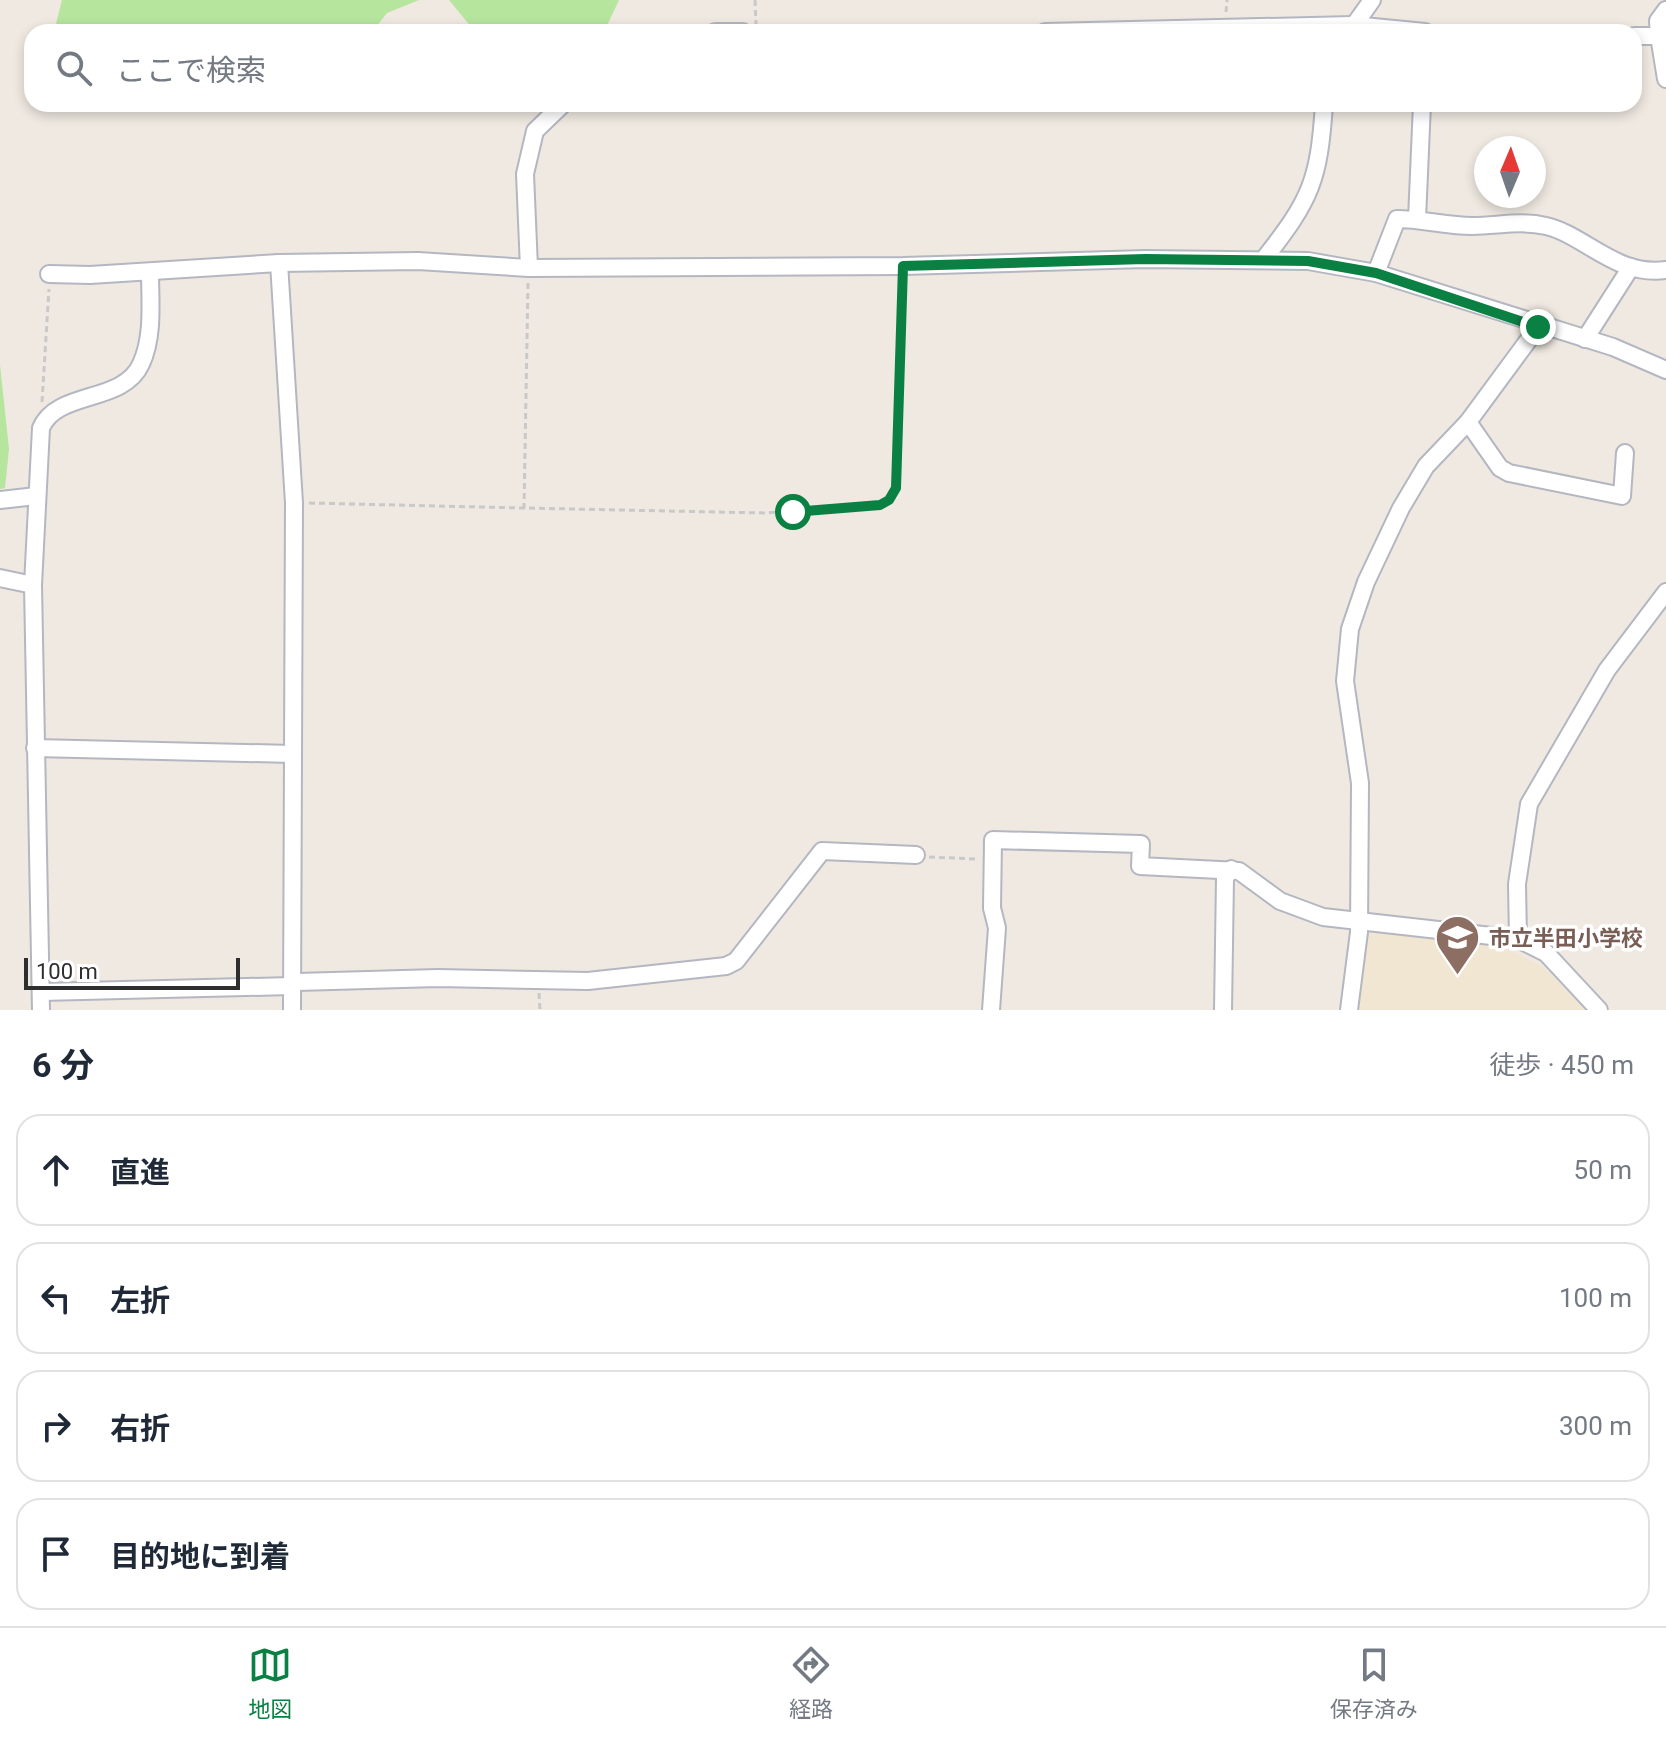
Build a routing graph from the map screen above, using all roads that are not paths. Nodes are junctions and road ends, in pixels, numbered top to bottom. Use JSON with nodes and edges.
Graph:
{"nodes":[{"id":1,"x":1372,"y":0,"type":"edge"},
{"id":2,"x":1666,"y":10,"type":"edge"},
{"id":3,"x":1354,"y":24,"type":"edge"},
{"id":4,"x":1642,"y":36,"type":"edge"},
{"id":5,"x":1659,"y":36,"type":"junction"},
{"id":6,"x":1666,"y":79,"type":"edge"},
{"id":7,"x":555,"y":112,"type":"edge"},
{"id":8,"x":1323,"y":112,"type":"edge"},
{"id":9,"x":1422,"y":112,"type":"edge"},
{"id":10,"x":1417,"y":219,"type":"junction"},
{"id":11,"x":1264,"y":259,"type":"junction"},
{"id":12,"x":279,"y":263,"type":"junction"},
{"id":13,"x":1631,"y":267,"type":"junction"},
{"id":14,"x":529,"y":268,"type":"junction"},
{"id":15,"x":1666,"y":270,"type":"edge"},
{"id":16,"x":150,"y":272,"type":"junction"},
{"id":17,"x":1376,"y":273,"type":"junction"},
{"id":18,"x":49,"y":274,"type":"road end"},
{"id":19,"x":1538,"y":327,"type":"junction"},
{"id":20,"x":1585,"y":339,"type":"junction"},
{"id":21,"x":1666,"y":370,"type":"edge"},
{"id":22,"x":1468,"y":422,"type":"junction"},
{"id":23,"x":1625,"y":453,"type":"dead end"},
{"id":24,"x":36,"y":496,"type":"junction"},
{"id":25,"x":0,"y":500,"type":"edge"},
{"id":26,"x":0,"y":578,"type":"edge"},
{"id":27,"x":33,"y":585,"type":"junction"},
{"id":28,"x":1666,"y":592,"type":"edge"},
{"id":29,"x":35,"y":748,"type":"junction"},
{"id":30,"x":292,"y":754,"type":"junction"},
{"id":31,"x":916,"y":855,"type":"road end"},
{"id":32,"x":1231,"y":869,"type":"junction"},
{"id":33,"x":1359,"y":921,"type":"junction"},
{"id":34,"x":1518,"y":939,"type":"junction"},
{"id":35,"x":292,"y":986,"type":"junction"},
{"id":36,"x":41,"y":992,"type":"junction"},
{"id":37,"x":41,"y":1010,"type":"edge"},
{"id":38,"x":292,"y":1010,"type":"edge"},
{"id":39,"x":991,"y":1010,"type":"edge"},
{"id":40,"x":1223,"y":1010,"type":"edge"},
{"id":41,"x":1349,"y":1010,"type":"edge"},
{"id":42,"x":1599,"y":1010,"type":"edge"}],
"edges":[{"from":1,"to":3,"type":"street"},
{"from":2,"to":5,"type":"street"},
{"from":4,"to":5,"type":"street"},
{"from":5,"to":6,"type":"street"},
{"from":7,"to":14,"type":"street"},
{"from":8,"to":11,"type":"street"},
{"from":9,"to":10,"type":"street"},
{"from":10,"to":13,"type":"street"},
{"from":10,"to":17,"type":"street"},
{"from":11,"to":14,"type":"street"},
{"from":11,"to":17,"type":"street"},
{"from":12,"to":14,"type":"street"},
{"from":12,"to":16,"type":"street"},
{"from":12,"to":30,"type":"street"},
{"from":13,"to":15,"type":"street"},
{"from":13,"to":20,"type":"street"},
{"from":16,"to":18,"type":"street"},
{"from":16,"to":24,"type":"street"},
{"from":17,"to":19,"type":"street"},
{"from":19,"to":20,"type":"street"},
{"from":19,"to":22,"type":"street"},
{"from":20,"to":21,"type":"street"},
{"from":22,"to":23,"type":"street"},
{"from":22,"to":33,"type":"street"},
{"from":24,"to":25,"type":"street"},
{"from":24,"to":27,"type":"street"},
{"from":26,"to":27,"type":"street"},
{"from":27,"to":29,"type":"street"},
{"from":28,"to":34,"type":"street"},
{"from":29,"to":30,"type":"street"},
{"from":29,"to":36,"type":"street"},
{"from":30,"to":35,"type":"street"},
{"from":31,"to":35,"type":"street"},
{"from":32,"to":33,"type":"street"},
{"from":32,"to":39,"type":"street"},
{"from":32,"to":40,"type":"street"},
{"from":33,"to":34,"type":"street"},
{"from":33,"to":41,"type":"street"},
{"from":34,"to":42,"type":"street"},
{"from":35,"to":36,"type":"street"},
{"from":35,"to":38,"type":"street"},
{"from":36,"to":37,"type":"street"}]}
